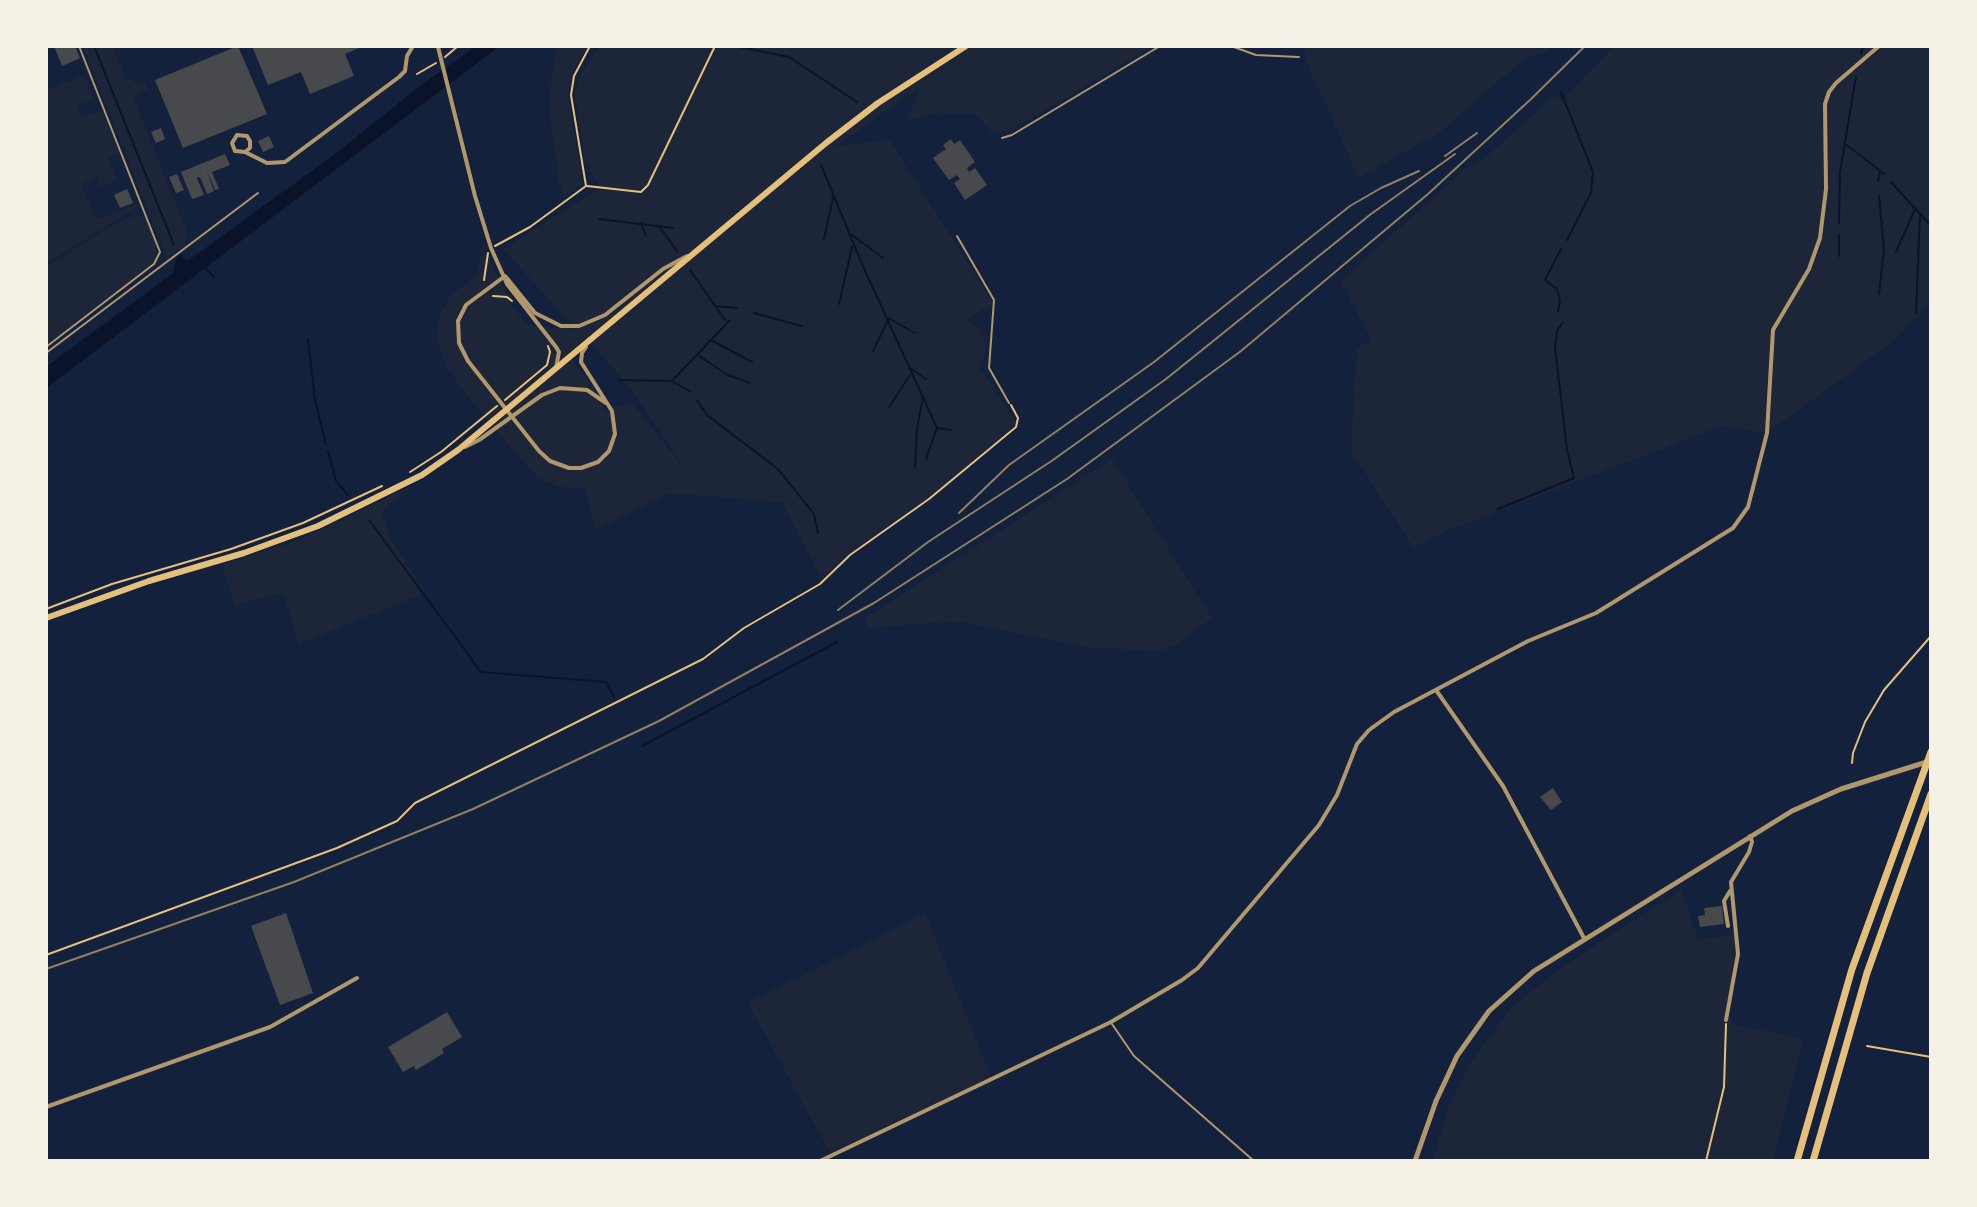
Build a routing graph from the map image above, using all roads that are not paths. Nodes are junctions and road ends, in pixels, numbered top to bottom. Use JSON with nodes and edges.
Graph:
{"nodes":[{"id":1,"x":79,"y":46,"type":"edge"},
{"id":2,"x":413,"y":46,"type":"edge"},
{"id":3,"x":439,"y":46,"type":"edge"},
{"id":4,"x":966,"y":46,"type":"edge"},
{"id":5,"x":1160,"y":46,"type":"edge"},
{"id":6,"x":1231,"y":46,"type":"edge"},
{"id":7,"x":1879,"y":46,"type":"edge"},
{"id":8,"x":431,"y":47,"type":"edge"},
{"id":9,"x":1299,"y":57,"type":"dead end"},
{"id":10,"x":1002,"y":138,"type":"dead end"},
{"id":11,"x":245,"y":152,"type":"junction"},
{"id":12,"x":258,"y":193,"type":"dead end"},
{"id":13,"x":957,"y":236,"type":"dead end"},
{"id":14,"x":696,"y":251,"type":"junction"},
{"id":15,"x":505,"y":276,"type":"junction"},
{"id":16,"x":590,"y":340,"type":"junction"},
{"id":17,"x":46,"y":347,"type":"edge"},
{"id":18,"x":46,"y":353,"type":"edge"},
{"id":19,"x":556,"y":369,"type":"junction"},
{"id":20,"x":1009,"y":403,"type":"road end"},
{"id":21,"x":608,"y":405,"type":"junction"},
{"id":22,"x":458,"y":450,"type":"junction"},
{"id":23,"x":46,"y":618,"type":"edge"},
{"id":24,"x":1436,"y":690,"type":"junction"},
{"id":25,"x":1931,"y":752,"type":"edge"},
{"id":26,"x":1931,"y":760,"type":"edge"},
{"id":27,"x":1931,"y":794,"type":"edge"},
{"id":28,"x":1750,"y":836,"type":"junction"},
{"id":29,"x":1730,"y":890,"type":"junction"},
{"id":30,"x":1728,"y":926,"type":"dead end"},
{"id":31,"x":1584,"y":938,"type":"junction"},
{"id":32,"x":357,"y":978,"type":"dead end"},
{"id":33,"x":1726,"y":1020,"type":"road end"},
{"id":34,"x":1111,"y":1022,"type":"junction"},
{"id":35,"x":46,"y":1107,"type":"edge"},
{"id":36,"x":820,"y":1161,"type":"edge"},
{"id":37,"x":1254,"y":1161,"type":"edge"},
{"id":38,"x":1415,"y":1161,"type":"edge"},
{"id":39,"x":1797,"y":1161,"type":"edge"},
{"id":40,"x":1813,"y":1161,"type":"edge"}],
"edges":[{"from":1,"to":17,"type":"lane"},
{"from":2,"to":11,"type":"street"},
{"from":3,"to":8,"type":"street"},
{"from":3,"to":15,"type":"street"},
{"from":4,"to":14,"type":"main road"},
{"from":5,"to":10,"type":"lane"},
{"from":6,"to":9,"type":"lane"},
{"from":7,"to":24,"type":"street"},
{"from":11,"to":11,"type":"street"},
{"from":12,"to":18,"type":"lane"},
{"from":13,"to":20,"type":"lane"},
{"from":14,"to":15,"type":"street"},
{"from":14,"to":16,"type":"main road"},
{"from":15,"to":19,"type":"street"},
{"from":15,"to":21,"type":"street"},
{"from":16,"to":19,"type":"main road"},
{"from":16,"to":21,"type":"street"},
{"from":19,"to":22,"type":"main road"},
{"from":21,"to":22,"type":"street"},
{"from":22,"to":23,"type":"main road"},
{"from":24,"to":31,"type":"street"},
{"from":24,"to":34,"type":"street"},
{"from":25,"to":39,"type":"highway"},
{"from":26,"to":28,"type":"street"},
{"from":27,"to":40,"type":"highway"},
{"from":28,"to":29,"type":"street"},
{"from":28,"to":31,"type":"street"},
{"from":29,"to":30,"type":"street"},
{"from":29,"to":33,"type":"street"},
{"from":31,"to":38,"type":"street"},
{"from":32,"to":35,"type":"street"},
{"from":34,"to":36,"type":"street"},
{"from":34,"to":37,"type":"lane"}]}
